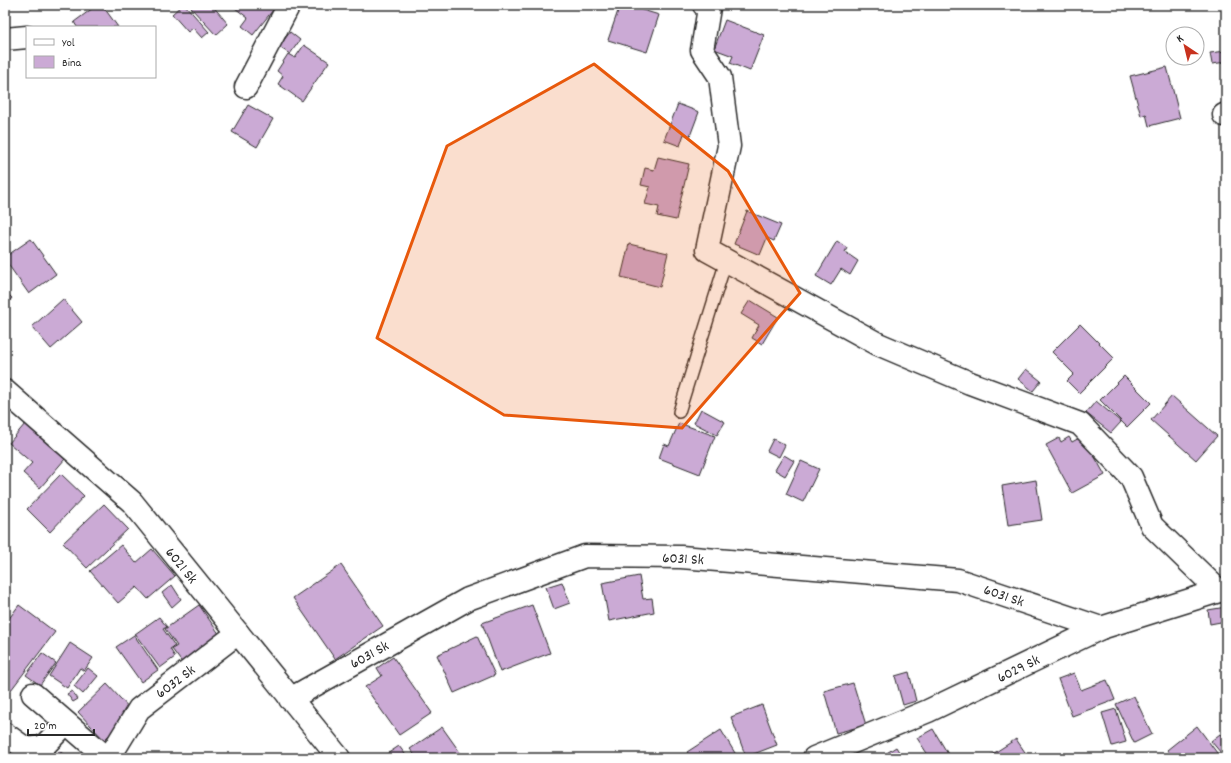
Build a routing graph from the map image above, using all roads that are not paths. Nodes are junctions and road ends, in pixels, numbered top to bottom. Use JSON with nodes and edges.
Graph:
{"nodes":[{"id":1,"x":289,"y":5,"type":"edge"},
{"id":2,"x":704,"y":5,"type":"edge"},
{"id":3,"x":26,"y":37,"type":"edge"},
{"id":4,"x":5,"y":38,"type":"edge"},
{"id":5,"x":246,"y":86,"type":"dead end"},
{"id":6,"x":726,"y":261,"type":"junction"},
{"id":7,"x":5,"y":391,"type":"edge"},
{"id":8,"x":679,"y":412,"type":"dead end"},
{"id":9,"x":1223,"y":590,"type":"edge"},
{"id":10,"x":1101,"y":628,"type":"junction"},
{"id":11,"x":238,"y":633,"type":"junction"},
{"id":12,"x":33,"y":694,"type":"dead end"},
{"id":13,"x":290,"y":699,"type":"junction"},
{"id":14,"x":66,"y":723,"type":"junction"},
{"id":15,"x":5,"y":734,"type":"edge"},
{"id":16,"x":108,"y":758,"type":"edge"},
{"id":17,"x":339,"y":758,"type":"edge"},
{"id":18,"x":814,"y":758,"type":"edge"}],
"edges":[{"from":1,"to":5,"type":"street"},
{"from":2,"to":6,"type":"street"},
{"from":3,"to":4,"type":"street"},
{"from":6,"to":8,"type":"lane"},
{"from":6,"to":9,"type":"street"},
{"from":7,"to":11,"type":"street","name":"6021 Sk"},
{"from":9,"to":10,"type":"street","name":"6029 Sk"},
{"from":10,"to":13,"type":"street","name":"6031 Sk"},
{"from":10,"to":18,"type":"street","name":"6029 Sk"},
{"from":11,"to":13,"type":"street","name":"6021 Sk"},
{"from":11,"to":16,"type":"street","name":"6032 Sk"},
{"from":12,"to":14,"type":"street"},
{"from":13,"to":17,"type":"street","name":"6021 Sk"},
{"from":14,"to":15,"type":"street"},
{"from":14,"to":16,"type":"street"}]}
